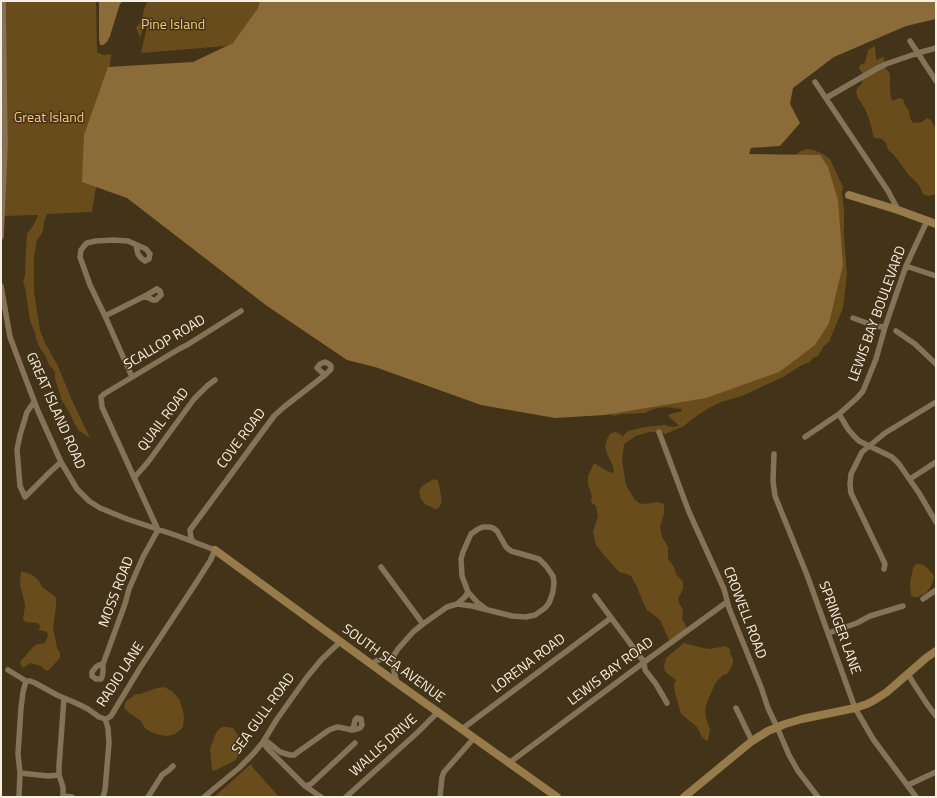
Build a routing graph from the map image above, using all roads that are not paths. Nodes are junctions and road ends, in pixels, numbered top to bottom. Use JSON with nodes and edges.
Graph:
{"nodes":[{"id":1,"x":4,"y":1,"type":"edge"},
{"id":2,"x":910,"y":41,"type":"dead end"},
{"id":3,"x":936,"y":48,"type":"edge"},
{"id":4,"x":918,"y":53,"type":"junction"},
{"id":5,"x":936,"y":81,"type":"edge"},
{"id":6,"x":815,"y":82,"type":"dead end"},
{"id":7,"x":826,"y":98,"type":"junction"},
{"id":8,"x":849,"y":195,"type":"dead end"},
{"id":9,"x":898,"y":210,"type":"junction"},
{"id":10,"x":936,"y":220,"type":"edge"},
{"id":11,"x":927,"y":221,"type":"junction"},
{"id":12,"x":936,"y":224,"type":"edge"},
{"id":13,"x":1,"y":237,"type":"edge"},
{"id":14,"x":136,"y":245,"type":"dead end"},
{"id":15,"x":906,"y":266,"type":"junction"},
{"id":16,"x":936,"y":276,"type":"edge"},
{"id":17,"x":1,"y":286,"type":"edge"},
{"id":18,"x":145,"y":296,"type":"dead end"},
{"id":19,"x":241,"y":311,"type":"dead end"},
{"id":20,"x":105,"y":316,"type":"junction"},
{"id":21,"x":853,"y":318,"type":"dead end"},
{"id":22,"x":885,"y":327,"type":"junction"},
{"id":23,"x":896,"y":332,"type":"dead end"},
{"id":24,"x":936,"y":364,"type":"edge"},
{"id":25,"x":325,"y":375,"type":"dead end"},
{"id":26,"x":132,"y":377,"type":"junction"},
{"id":27,"x":215,"y":380,"type":"dead end"},
{"id":28,"x":34,"y":402,"type":"junction"},
{"id":29,"x":936,"y":402,"type":"edge"},
{"id":30,"x":839,"y":414,"type":"junction"},
{"id":31,"x":659,"y":432,"type":"dead end"},
{"id":32,"x":805,"y":437,"type":"dead end"},
{"id":33,"x":870,"y":446,"type":"junction"},
{"id":34,"x":774,"y":454,"type":"dead end"},
{"id":35,"x":61,"y":462,"type":"junction"},
{"id":36,"x":936,"y":462,"type":"edge"},
{"id":37,"x":134,"y":478,"type":"junction"},
{"id":38,"x":910,"y":478,"type":"junction"},
{"id":39,"x":936,"y":522,"type":"edge"},
{"id":40,"x":158,"y":530,"type":"junction"},
{"id":41,"x":190,"y":530,"type":"junction"},
{"id":42,"x":178,"y":536,"type":"junction"},
{"id":43,"x":194,"y":542,"type":"junction"},
{"id":44,"x":216,"y":550,"type":"junction"},
{"id":45,"x":382,"y":567,"type":"dead end"},
{"id":46,"x":884,"y":569,"type":"dead end"},
{"id":47,"x":936,"y":590,"type":"edge"},
{"id":48,"x":468,"y":592,"type":"junction"},
{"id":49,"x":595,"y":596,"type":"dead end"},
{"id":50,"x":923,"y":599,"type":"dead end"},
{"id":51,"x":727,"y":602,"type":"junction"},
{"id":52,"x":457,"y":604,"type":"junction"},
{"id":53,"x":903,"y":606,"type":"dead end"},
{"id":54,"x":486,"y":609,"type":"junction"},
{"id":55,"x":611,"y":618,"type":"junction"},
{"id":56,"x":423,"y":624,"type":"junction"},
{"id":57,"x":828,"y":633,"type":"junction"},
{"id":58,"x":340,"y":642,"type":"junction"},
{"id":59,"x":936,"y":651,"type":"edge"},
{"id":60,"x":394,"y":655,"type":"junction"},
{"id":61,"x":644,"y":662,"type":"junction"},
{"id":62,"x":103,"y":664,"type":"dead end"},
{"id":63,"x":371,"y":664,"type":"junction"},
{"id":64,"x":8,"y":670,"type":"dead end"},
{"id":65,"x":908,"y":674,"type":"junction"},
{"id":66,"x":26,"y":681,"type":"junction"},
{"id":67,"x":397,"y":684,"type":"junction"},
{"id":68,"x":64,"y":698,"type":"junction"},
{"id":69,"x":667,"y":703,"type":"dead end"},
{"id":70,"x":736,"y":708,"type":"dead end"},
{"id":71,"x":855,"y":708,"type":"junction"},
{"id":72,"x":438,"y":712,"type":"junction"},
{"id":73,"x":936,"y":716,"type":"edge"},
{"id":74,"x":105,"y":719,"type":"junction"},
{"id":75,"x":777,"y":727,"type":"junction"},
{"id":76,"x":462,"y":729,"type":"junction"},
{"id":77,"x":352,"y":730,"type":"dead end"},
{"id":78,"x":474,"y":738,"type":"junction"},
{"id":79,"x":752,"y":741,"type":"junction"},
{"id":80,"x":263,"y":742,"type":"junction"},
{"id":81,"x":355,"y":743,"type":"dead end"},
{"id":82,"x":509,"y":763,"type":"junction"},
{"id":83,"x":172,"y":766,"type":"dead end"},
{"id":84,"x":936,"y":772,"type":"edge"},
{"id":85,"x":20,"y":773,"type":"junction"},
{"id":86,"x":59,"y":775,"type":"junction"},
{"id":87,"x":908,"y":785,"type":"junction"},
{"id":88,"x":305,"y":786,"type":"junction"},
{"id":89,"x":64,"y":796,"type":"edge"},
{"id":90,"x":351,"y":796,"type":"edge"},
{"id":91,"x":815,"y":796,"type":"edge"},
{"id":92,"x":19,"y":797,"type":"edge"},
{"id":93,"x":72,"y":797,"type":"edge"},
{"id":94,"x":104,"y":797,"type":"edge"},
{"id":95,"x":148,"y":797,"type":"edge"},
{"id":96,"x":204,"y":797,"type":"edge"},
{"id":97,"x":321,"y":797,"type":"edge"},
{"id":98,"x":440,"y":797,"type":"edge"},
{"id":99,"x":557,"y":797,"type":"edge"},
{"id":100,"x":684,"y":797,"type":"edge"},
{"id":101,"x":916,"y":797,"type":"edge"}],
"edges":[{"from":1,"to":13,"type":"street"},
{"from":2,"to":4,"type":"street"},
{"from":3,"to":4,"type":"street"},
{"from":4,"to":5,"type":"street"},
{"from":4,"to":7,"type":"street"},
{"from":6,"to":7,"type":"street"},
{"from":7,"to":9,"type":"street"},
{"from":8,"to":9,"type":"street"},
{"from":9,"to":11,"type":"street"},
{"from":10,"to":11,"type":"street"},
{"from":11,"to":12,"type":"street"},
{"from":11,"to":15,"type":"street","name":"LEWIS BAY BOULEVARD"},
{"from":14,"to":20,"type":"street"},
{"from":15,"to":16,"type":"street"},
{"from":15,"to":22,"type":"street","name":"LEWIS BAY BOULEVARD"},
{"from":17,"to":28,"type":"street","name":"GREAT ISLAND ROAD"},
{"from":18,"to":20,"type":"street"},
{"from":19,"to":26,"type":"street","name":"SCALLOP ROAD"},
{"from":20,"to":26,"type":"street"},
{"from":21,"to":22,"type":"street"},
{"from":22,"to":30,"type":"street","name":"LEWIS BAY BOULEVARD"},
{"from":23,"to":24,"type":"street"},
{"from":25,"to":41,"type":"street","name":"COVE ROAD"},
{"from":26,"to":37,"type":"street","name":"SCALLOP ROAD"},
{"from":27,"to":37,"type":"street","name":"QUAIL ROAD"},
{"from":28,"to":35,"type":"street","name":"GREAT ISLAND ROAD"},
{"from":28,"to":35,"type":"street"},
{"from":29,"to":33,"type":"street"},
{"from":30,"to":32,"type":"street","name":"LEWIS BAY BOULEVARD"},
{"from":30,"to":33,"type":"street"},
{"from":31,"to":51,"type":"street","name":"CROWELL ROAD"},
{"from":33,"to":38,"type":"street"},
{"from":33,"to":46,"type":"street"},
{"from":34,"to":57,"type":"street","name":"SPRINGER LANE"},
{"from":35,"to":40,"type":"street","name":"GREAT ISLAND ROAD"},
{"from":36,"to":38,"type":"street"},
{"from":37,"to":40,"type":"street"},
{"from":38,"to":39,"type":"street"},
{"from":40,"to":42,"type":"street","name":"GREAT ISLAND ROAD"},
{"from":40,"to":62,"type":"street","name":"MOSS ROAD"},
{"from":41,"to":42,"type":"street","name":"COVE ROAD"},
{"from":41,"to":43,"type":"street"},
{"from":42,"to":43,"type":"street","name":"GREAT ISLAND ROAD"},
{"from":43,"to":44,"type":"street","name":"GREAT ISLAND ROAD"},
{"from":44,"to":58,"type":"street","name":"SOUTH SEA AVENUE"},
{"from":44,"to":74,"type":"street","name":"RADIO LANE"},
{"from":45,"to":56,"type":"street"},
{"from":47,"to":50,"type":"street"},
{"from":48,"to":52,"type":"street"},
{"from":48,"to":54,"type":"street"},
{"from":48,"to":54,"type":"street"},
{"from":49,"to":55,"type":"street"},
{"from":51,"to":61,"type":"street","name":"LEWIS BAY ROAD"},
{"from":51,"to":75,"type":"street","name":"CROWELL ROAD"},
{"from":52,"to":54,"type":"street"},
{"from":52,"to":56,"type":"street"},
{"from":53,"to":57,"type":"street"},
{"from":55,"to":61,"type":"street"},
{"from":55,"to":76,"type":"street","name":"LORENA ROAD"},
{"from":56,"to":60,"type":"street"},
{"from":57,"to":71,"type":"street","name":"SPRINGER LANE"},
{"from":58,"to":63,"type":"street","name":"SOUTH SEA AVENUE"},
{"from":58,"to":80,"type":"street","name":"SEA GULL ROAD"},
{"from":59,"to":65,"type":"street"},
{"from":60,"to":63,"type":"street"},
{"from":60,"to":67,"type":"street"},
{"from":61,"to":69,"type":"street"},
{"from":61,"to":82,"type":"street","name":"LEWIS BAY ROAD"},
{"from":63,"to":67,"type":"street","name":"SOUTH SEA AVENUE"},
{"from":64,"to":66,"type":"street","name":"RADIO LANE"},
{"from":65,"to":71,"type":"street"},
{"from":65,"to":73,"type":"street"},
{"from":66,"to":68,"type":"street","name":"RADIO LANE"},
{"from":66,"to":85,"type":"street"},
{"from":67,"to":72,"type":"street","name":"SOUTH SEA AVENUE"},
{"from":68,"to":74,"type":"street","name":"RADIO LANE"},
{"from":68,"to":86,"type":"street"},
{"from":70,"to":79,"type":"street"},
{"from":71,"to":75,"type":"street"},
{"from":71,"to":87,"type":"street","name":"SPRINGER LANE"},
{"from":72,"to":76,"type":"street","name":"SOUTH SEA AVENUE"},
{"from":72,"to":90,"type":"street","name":"WALLIS DRIVE"},
{"from":74,"to":94,"type":"street"},
{"from":75,"to":79,"type":"street"},
{"from":75,"to":91,"type":"street","name":"CROWELL ROAD"},
{"from":76,"to":78,"type":"street","name":"SOUTH SEA AVENUE"},
{"from":77,"to":80,"type":"street"},
{"from":78,"to":82,"type":"street","name":"SOUTH SEA AVENUE"},
{"from":78,"to":98,"type":"street"},
{"from":79,"to":100,"type":"street"},
{"from":80,"to":88,"type":"street"},
{"from":80,"to":96,"type":"street","name":"SEA GULL ROAD"},
{"from":81,"to":88,"type":"street"},
{"from":82,"to":99,"type":"street","name":"SOUTH SEA AVENUE"},
{"from":83,"to":95,"type":"street"},
{"from":84,"to":87,"type":"street"},
{"from":85,"to":86,"type":"street"},
{"from":85,"to":92,"type":"street"},
{"from":86,"to":89,"type":"street"},
{"from":87,"to":101,"type":"street","name":"SPRINGER LANE"},
{"from":88,"to":97,"type":"street"},
{"from":89,"to":93,"type":"street"}]}
